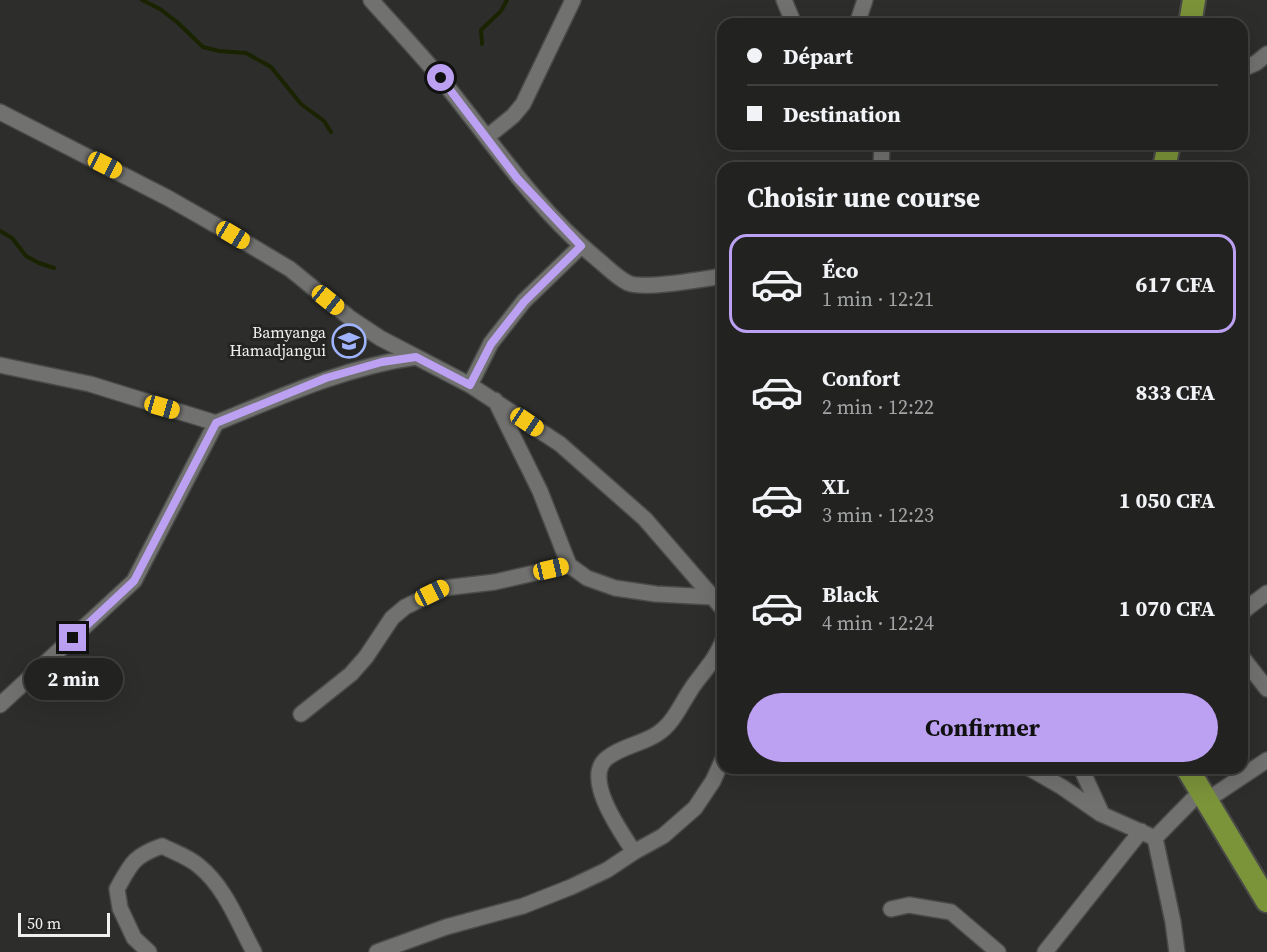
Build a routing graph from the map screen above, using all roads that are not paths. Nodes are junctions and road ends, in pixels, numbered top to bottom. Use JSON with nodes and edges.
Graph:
{"nodes":[{"id":1,"x":371,"y":0,"type":"edge"},
{"id":2,"x":573,"y":0,"type":"edge"},
{"id":3,"x":784,"y":0,"type":"edge"},
{"id":4,"x":865,"y":0,"type":"edge"},
{"id":5,"x":1194,"y":0,"type":"edge"},
{"id":6,"x":792,"y":18,"type":"edge"},
{"id":7,"x":859,"y":18,"type":"edge"},
{"id":8,"x":1191,"y":18,"type":"edge"},
{"id":9,"x":1267,"y":54,"type":"edge"},
{"id":10,"x":1248,"y":66,"type":"edge"},
{"id":11,"x":0,"y":112,"type":"edge"},
{"id":12,"x":487,"y":137,"type":"junction"},
{"id":13,"x":581,"y":246,"type":"junction"},
{"id":14,"x":717,"y":277,"type":"edge"},
{"id":15,"x":416,"y":357,"type":"junction"},
{"id":16,"x":0,"y":365,"type":"edge"},
{"id":17,"x":470,"y":385,"type":"junction"},
{"id":18,"x":494,"y":400,"type":"junction"},
{"id":19,"x":216,"y":423,"type":"junction"},
{"id":20,"x":569,"y":565,"type":"junction"},
{"id":21,"x":1267,"y":593,"type":"edge"},
{"id":22,"x":712,"y":597,"type":"junction"},
{"id":23,"x":717,"y":602,"type":"edge"},
{"id":24,"x":1248,"y":607,"type":"edge"},
{"id":25,"x":717,"y":652,"type":"edge"},
{"id":26,"x":1248,"y":664,"type":"edge"},
{"id":27,"x":1267,"y":688,"type":"edge"},
{"id":28,"x":0,"y":705,"type":"edge"},
{"id":29,"x":301,"y":714,"type":"dead end"},
{"id":30,"x":1267,"y":760,"type":"edge"},
{"id":31,"x":717,"y":770,"type":"edge"},
{"id":32,"x":1248,"y":771,"type":"edge"},
{"id":33,"x":1039,"y":774,"type":"edge"},
{"id":34,"x":1084,"y":774,"type":"edge"},
{"id":35,"x":1191,"y":774,"type":"edge"},
{"id":36,"x":1242,"y":774,"type":"edge"},
{"id":37,"x":1205,"y":795,"type":"junction"},
{"id":38,"x":1101,"y":813,"type":"junction"},
{"id":39,"x":1141,"y":831,"type":"junction"},
{"id":40,"x":1155,"y":838,"type":"junction"},
{"id":41,"x":634,"y":852,"type":"junction"},
{"id":42,"x":1267,"y":901,"type":"edge"},
{"id":43,"x":891,"y":909,"type":"dead end"},
{"id":44,"x":149,"y":952,"type":"edge"},
{"id":45,"x":254,"y":952,"type":"edge"},
{"id":46,"x":377,"y":952,"type":"edge"},
{"id":47,"x":998,"y":952,"type":"edge"},
{"id":48,"x":1045,"y":952,"type":"edge"},
{"id":49,"x":1177,"y":952,"type":"edge"}],
"edges":[{"from":1,"to":12,"type":"street"},
{"from":2,"to":12,"type":"street"},
{"from":3,"to":6,"type":"street"},
{"from":4,"to":7,"type":"street"},
{"from":5,"to":8,"type":"highway"},
{"from":9,"to":10,"type":"street"},
{"from":11,"to":15,"type":"street"},
{"from":12,"to":13,"type":"street"},
{"from":13,"to":14,"type":"street"},
{"from":13,"to":17,"type":"street"},
{"from":15,"to":17,"type":"street"},
{"from":15,"to":19,"type":"street"},
{"from":16,"to":19,"type":"street"},
{"from":17,"to":18,"type":"street"},
{"from":18,"to":20,"type":"street"},
{"from":18,"to":22,"type":"street"},
{"from":19,"to":28,"type":"street"},
{"from":20,"to":22,"type":"street"},
{"from":20,"to":29,"type":"street"},
{"from":21,"to":24,"type":"street"},
{"from":22,"to":23,"type":"street"},
{"from":25,"to":41,"type":"street"},
{"from":26,"to":27,"type":"street"},
{"from":30,"to":32,"type":"street"},
{"from":31,"to":41,"type":"street"},
{"from":33,"to":38,"type":"street"},
{"from":34,"to":38,"type":"street"},
{"from":35,"to":37,"type":"highway"},
{"from":36,"to":37,"type":"street"},
{"from":37,"to":40,"type":"street"},
{"from":37,"to":42,"type":"highway"},
{"from":38,"to":39,"type":"street"},
{"from":39,"to":40,"type":"street"},
{"from":39,"to":48,"type":"street"},
{"from":40,"to":49,"type":"street"},
{"from":41,"to":46,"type":"street"},
{"from":43,"to":47,"type":"street"},
{"from":44,"to":45,"type":"street"}]}
